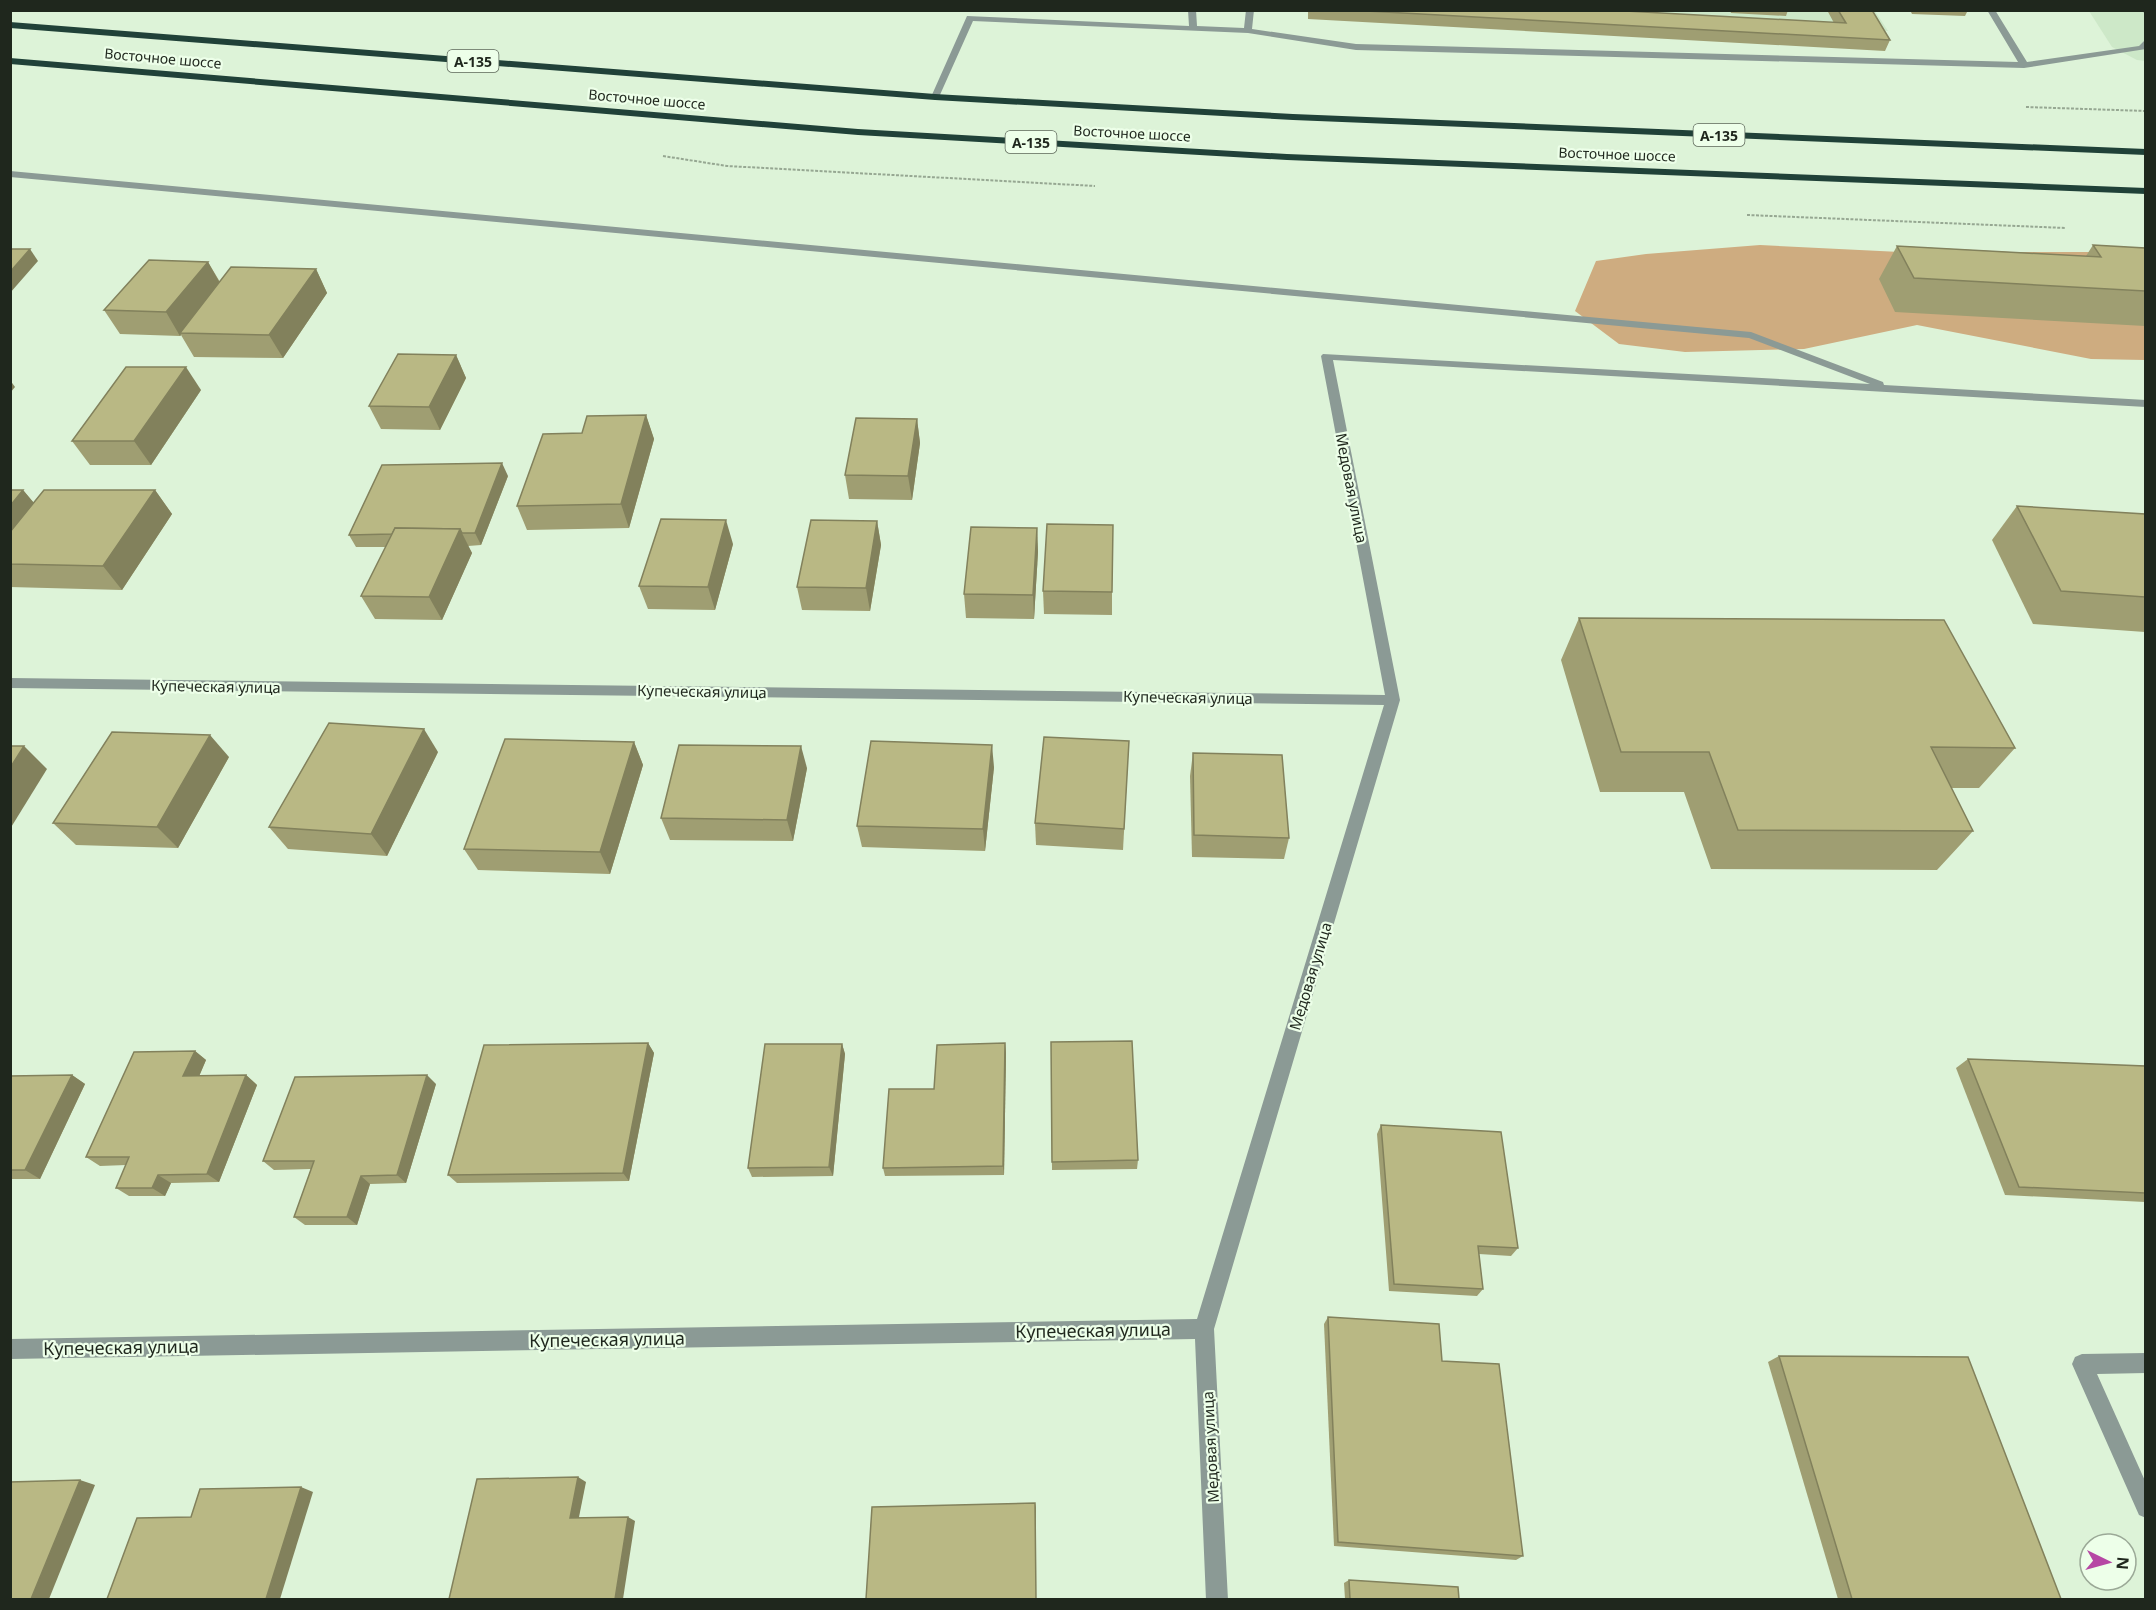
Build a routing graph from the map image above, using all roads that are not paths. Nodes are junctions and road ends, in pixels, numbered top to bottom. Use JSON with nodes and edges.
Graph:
{"nodes":[{"id":1,"x":1192,"y":10,"type":"edge"},
{"id":2,"x":1250,"y":10,"type":"edge"},
{"id":3,"x":1991,"y":10,"type":"edge"},
{"id":4,"x":971,"y":14,"type":"edge"},
{"id":5,"x":10,"y":25,"type":"edge"},
{"id":6,"x":1193,"y":29,"type":"junction"},
{"id":7,"x":1248,"y":31,"type":"junction"},
{"id":8,"x":2145,"y":41,"type":"edge"},
{"id":9,"x":10,"y":61,"type":"edge"},
{"id":10,"x":2024,"y":65,"type":"junction"},
{"id":11,"x":935,"y":97,"type":"junction"},
{"id":12,"x":2145,"y":152,"type":"edge"},
{"id":13,"x":10,"y":174,"type":"edge"},
{"id":14,"x":2145,"y":191,"type":"edge"},
{"id":15,"x":1893,"y":389,"type":"junction"},
{"id":16,"x":2145,"y":404,"type":"edge"},
{"id":17,"x":10,"y":683,"type":"edge"},
{"id":18,"x":1393,"y":700,"type":"junction"},
{"id":19,"x":1204,"y":1329,"type":"junction"},
{"id":20,"x":10,"y":1349,"type":"edge"},
{"id":21,"x":2145,"y":1363,"type":"edge"},
{"id":22,"x":2145,"y":1508,"type":"edge"},
{"id":23,"x":1216,"y":1599,"type":"edge"}],
"edges":[{"from":1,"to":6,"type":"street"},
{"from":2,"to":7,"type":"street"},
{"from":3,"to":10,"type":"street"},
{"from":4,"to":6,"type":"street"},
{"from":4,"to":11,"type":"street"},
{"from":5,"to":11,"type":"highway","name":"Восточное шоссе","number":"А-135"},
{"from":6,"to":7,"type":"street"},
{"from":7,"to":10,"type":"street"},
{"from":8,"to":10,"type":"street"},
{"from":9,"to":14,"type":"highway","name":"Восточное шоссе","number":"А-135"},
{"from":11,"to":12,"type":"highway","name":"Восточное шоссе","number":"А-135"},
{"from":13,"to":15,"type":"street"},
{"from":15,"to":16,"type":"street"},
{"from":15,"to":18,"type":"street","name":"Медовая улица"},
{"from":17,"to":18,"type":"street","name":"Купеческая улица"},
{"from":18,"to":19,"type":"street","name":"Медовая улица"},
{"from":19,"to":20,"type":"street","name":"Купеческая улица"},
{"from":19,"to":23,"type":"street","name":"Медовая улица"},
{"from":21,"to":22,"type":"street"}]}
